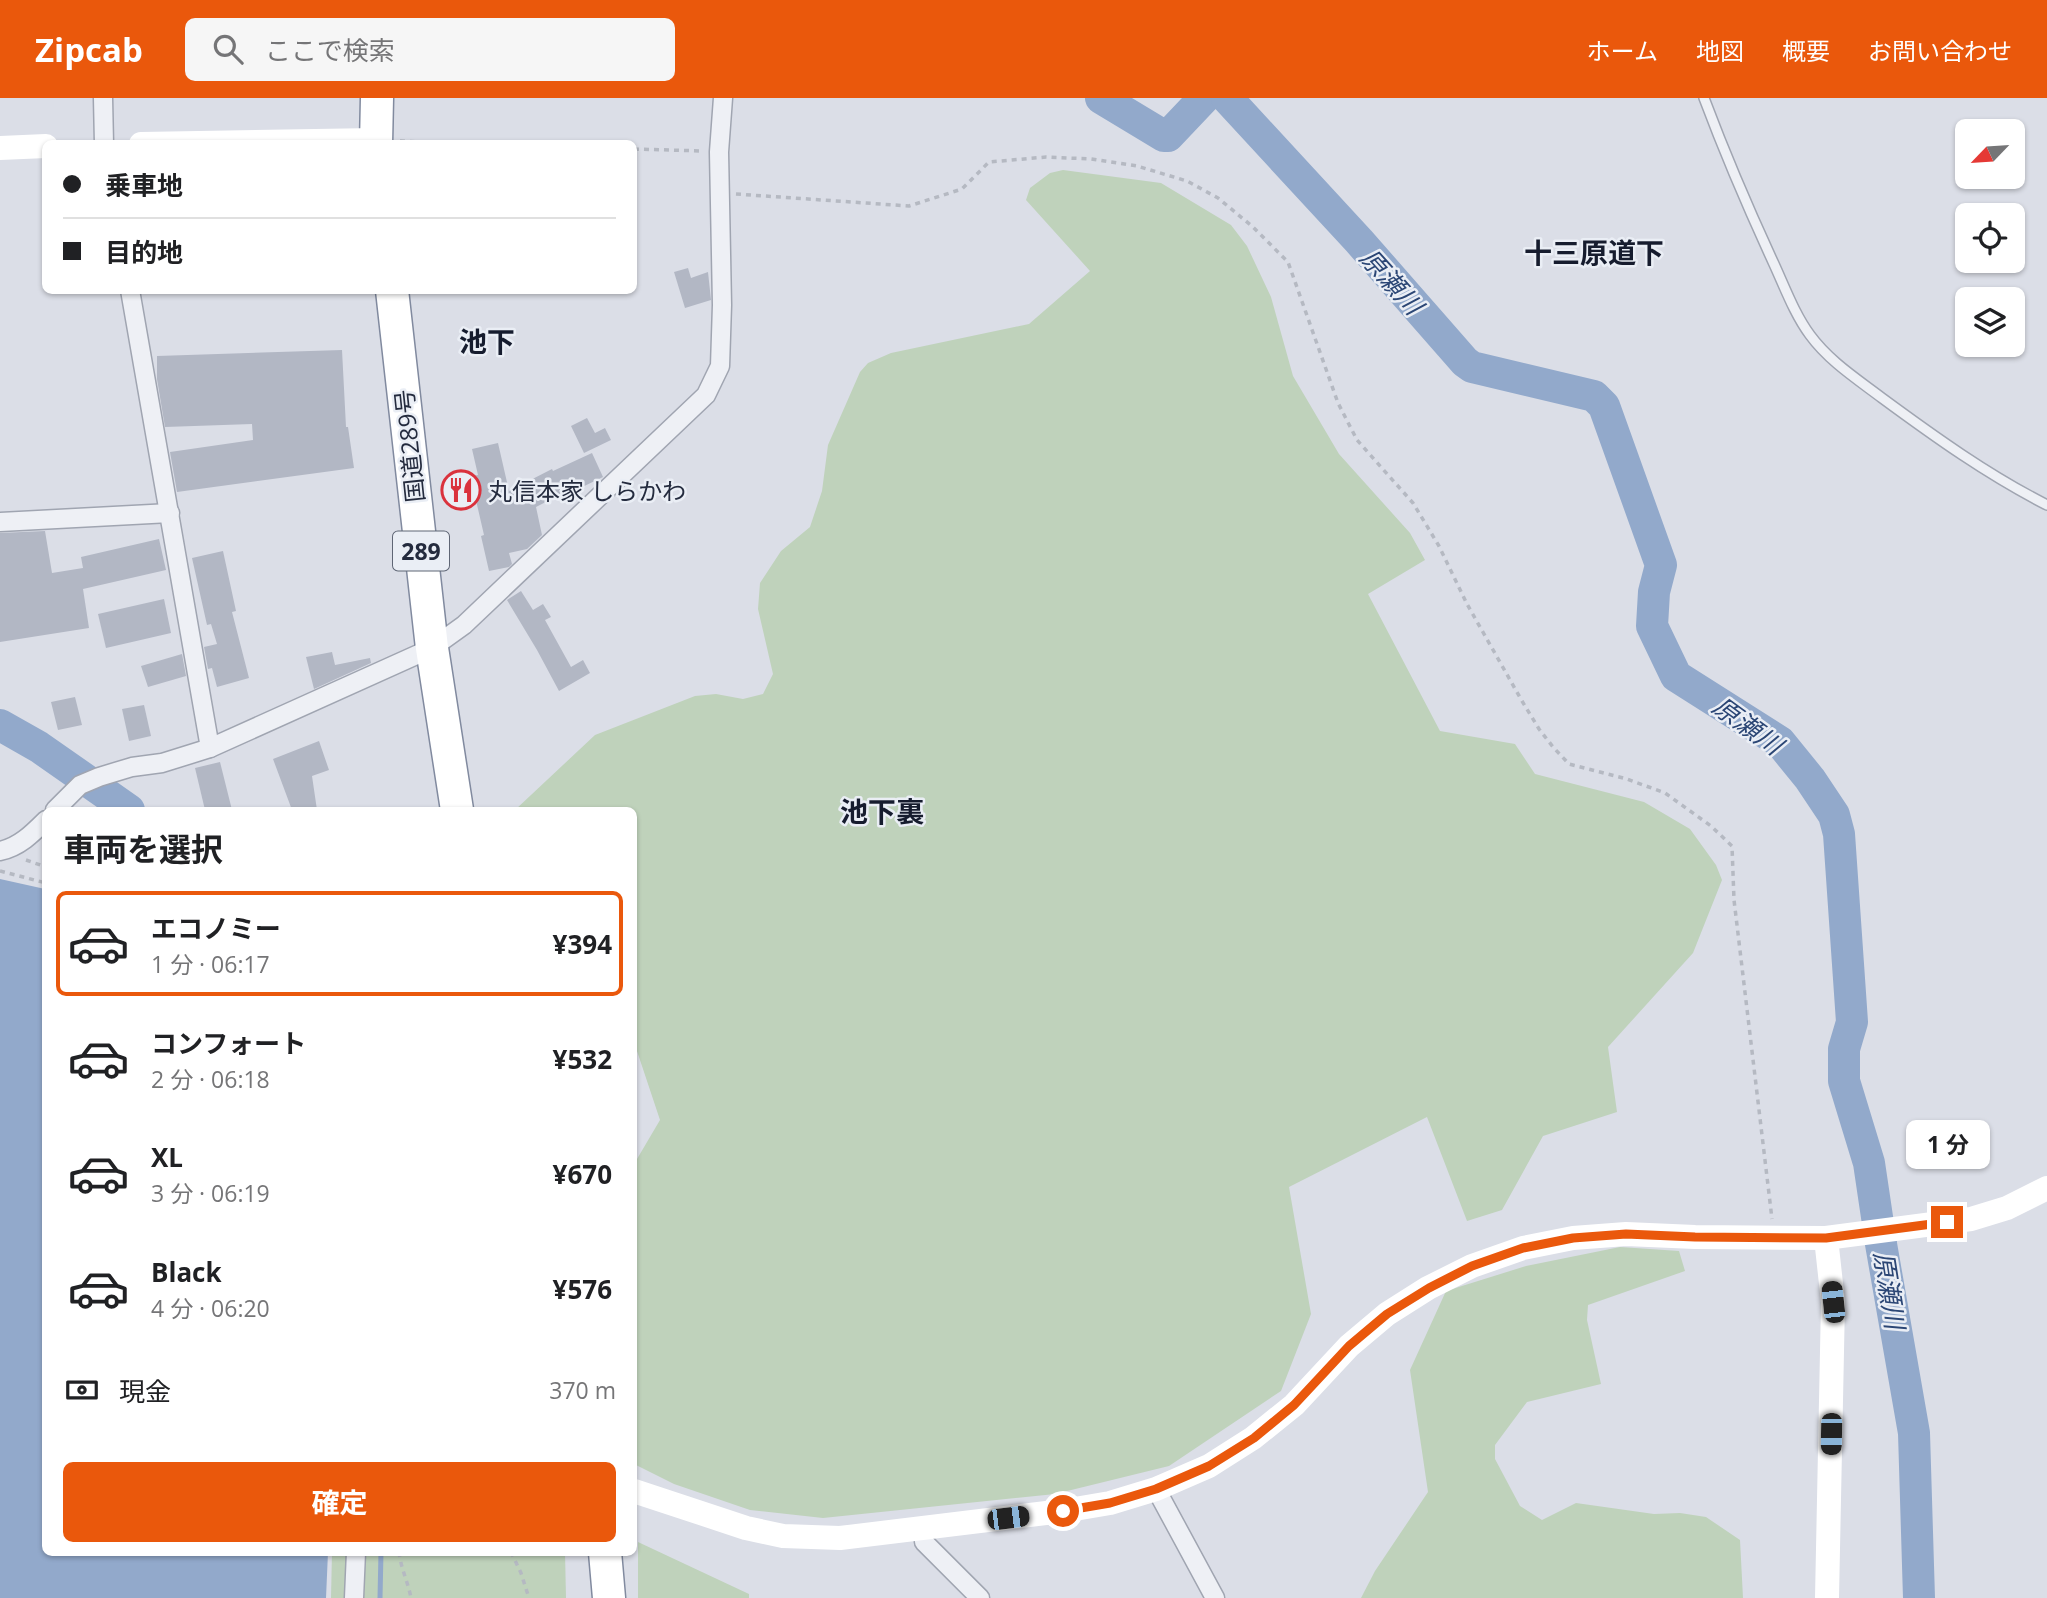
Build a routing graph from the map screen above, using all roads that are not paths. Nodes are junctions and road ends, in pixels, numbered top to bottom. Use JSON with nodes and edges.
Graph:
{"nodes":[{"id":1,"x":103,"y":98,"type":"edge"},
{"id":2,"x":377,"y":98,"type":"edge"},
{"id":3,"x":723,"y":98,"type":"edge"},
{"id":4,"x":1704,"y":98,"type":"edge"},
{"id":5,"x":104,"y":140,"type":"edge"},
{"id":6,"x":376,"y":140,"type":"edge"},
{"id":7,"x":42,"y":146,"type":"edge"},
{"id":8,"x":0,"y":148,"type":"edge"},
{"id":9,"x":132,"y":294,"type":"edge"},
{"id":10,"x":392,"y":294,"type":"edge"},
{"id":11,"x":2047,"y":505,"type":"edge"},
{"id":12,"x":170,"y":513,"type":"junction"},
{"id":13,"x":0,"y":522,"type":"edge"},
{"id":14,"x":432,"y":648,"type":"junction"},
{"id":15,"x":210,"y":748,"type":"junction"},
{"id":16,"x":58,"y":807,"type":"edge"},
{"id":17,"x":457,"y":807,"type":"edge"},
{"id":18,"x":42,"y":824,"type":"edge"},
{"id":19,"x":0,"y":850,"type":"edge"},
{"id":20,"x":2047,"y":1188,"type":"edge"},
{"id":21,"x":1826,"y":1238,"type":"junction"},
{"id":22,"x":1156,"y":1489,"type":"junction"},
{"id":23,"x":637,"y":1492,"type":"edge"},
{"id":24,"x":925,"y":1528,"type":"junction"},
{"id":25,"x":356,"y":1556,"type":"edge"},
{"id":26,"x":606,"y":1556,"type":"edge"},
{"id":27,"x":354,"y":1598,"type":"edge"},
{"id":28,"x":609,"y":1598,"type":"edge"},
{"id":29,"x":980,"y":1598,"type":"edge"},
{"id":30,"x":1215,"y":1598,"type":"edge"},
{"id":31,"x":1827,"y":1598,"type":"edge"}],
"edges":[{"from":1,"to":5,"type":"street"},
{"from":2,"to":6,"type":"highway"},
{"from":3,"to":14,"type":"street"},
{"from":4,"to":11,"type":"lane"},
{"from":7,"to":8,"type":"street"},
{"from":9,"to":12,"type":"street"},
{"from":10,"to":14,"type":"highway","name":"国道289号","number":"289"},
{"from":12,"to":13,"type":"street"},
{"from":12,"to":15,"type":"street"},
{"from":14,"to":15,"type":"street"},
{"from":14,"to":17,"type":"highway","name":"国道289号","number":"289"},
{"from":15,"to":16,"type":"street"},
{"from":18,"to":19,"type":"street"},
{"from":20,"to":21,"type":"street"},
{"from":21,"to":22,"type":"street"},
{"from":21,"to":31,"type":"street"},
{"from":22,"to":24,"type":"street"},
{"from":22,"to":30,"type":"street"},
{"from":23,"to":24,"type":"street"},
{"from":24,"to":29,"type":"street"},
{"from":25,"to":27,"type":"street"},
{"from":26,"to":28,"type":"highway"}]}
